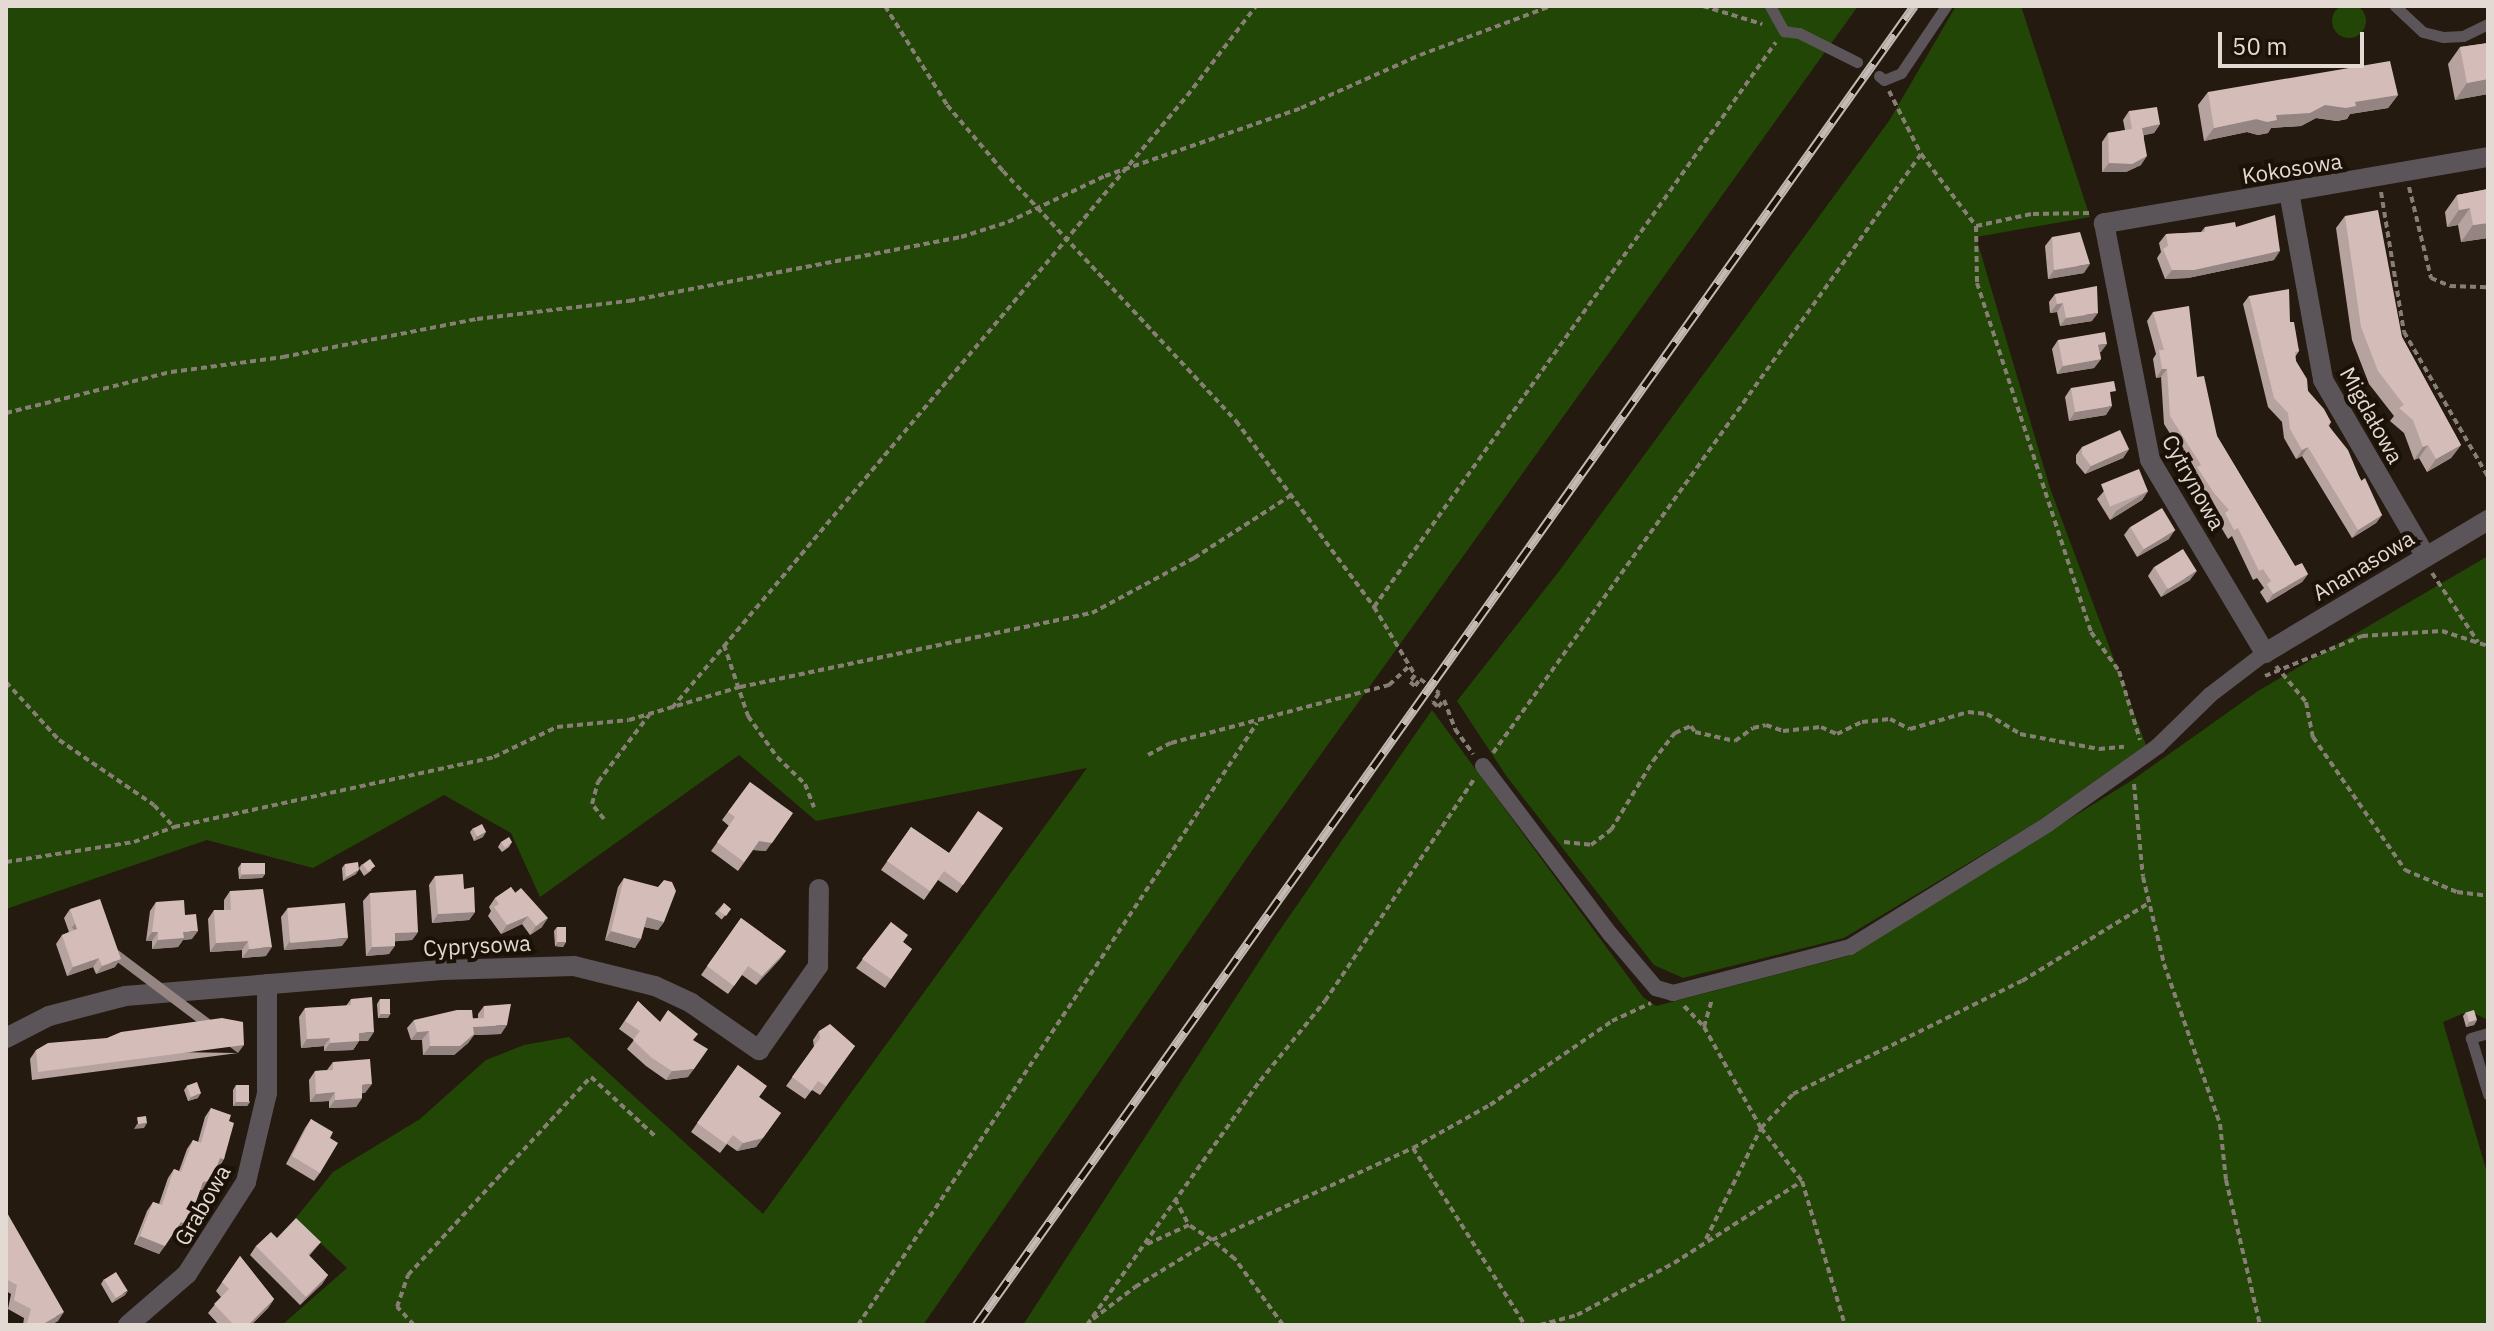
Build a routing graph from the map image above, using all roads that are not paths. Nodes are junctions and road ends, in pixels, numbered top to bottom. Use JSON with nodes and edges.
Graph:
{"nodes":[{"id":1,"x":1770,"y":6,"type":"edge"},
{"id":2,"x":1946,"y":6,"type":"edge"},
{"id":3,"x":2395,"y":6,"type":"edge"},
{"id":4,"x":2488,"y":24,"type":"edge"},
{"id":5,"x":1857,"y":62,"type":"dead end"},
{"id":6,"x":1882,"y":78,"type":"road end"},
{"id":7,"x":2488,"y":157,"type":"edge"},
{"id":8,"x":2289,"y":192,"type":"junction"},
{"id":9,"x":2108,"y":223,"type":"joint"},
{"id":10,"x":2488,"y":520,"type":"edge"},
{"id":11,"x":2424,"y":556,"type":"junction"},
{"id":12,"x":2265,"y":653,"type":"junction"},
{"id":13,"x":1483,"y":766,"type":"road end"},
{"id":14,"x":819,"y":889,"type":"dead end"},
{"id":15,"x":267,"y":984,"type":"junction"},
{"id":16,"x":2488,"y":1033,"type":"edge"},
{"id":17,"x":6,"y":1038,"type":"edge"},
{"id":18,"x":2488,"y":1094,"type":"edge"},
{"id":19,"x":128,"y":1325,"type":"edge"}],
"edges":[{"from":1,"to":5,"type":"lane"},
{"from":2,"to":6,"type":"lane"},
{"from":3,"to":4,"type":"lane"},
{"from":7,"to":8,"type":"street","name":"Kokosowa"},
{"from":8,"to":9,"type":"street","name":"Kokosowa"},
{"from":8,"to":11,"type":"street","name":"Migdałowa"},
{"from":9,"to":12,"type":"street","name":"Cytrynowa"},
{"from":10,"to":11,"type":"street","name":"Ananasowa"},
{"from":11,"to":12,"type":"street","name":"Ananasowa"},
{"from":12,"to":13,"type":"street"},
{"from":14,"to":15,"type":"street","name":"Cyprysowa"},
{"from":15,"to":17,"type":"street","name":"Cyprysowa"},
{"from":15,"to":19,"type":"street","name":"Grabowa"},
{"from":16,"to":18,"type":"lane"}]}
